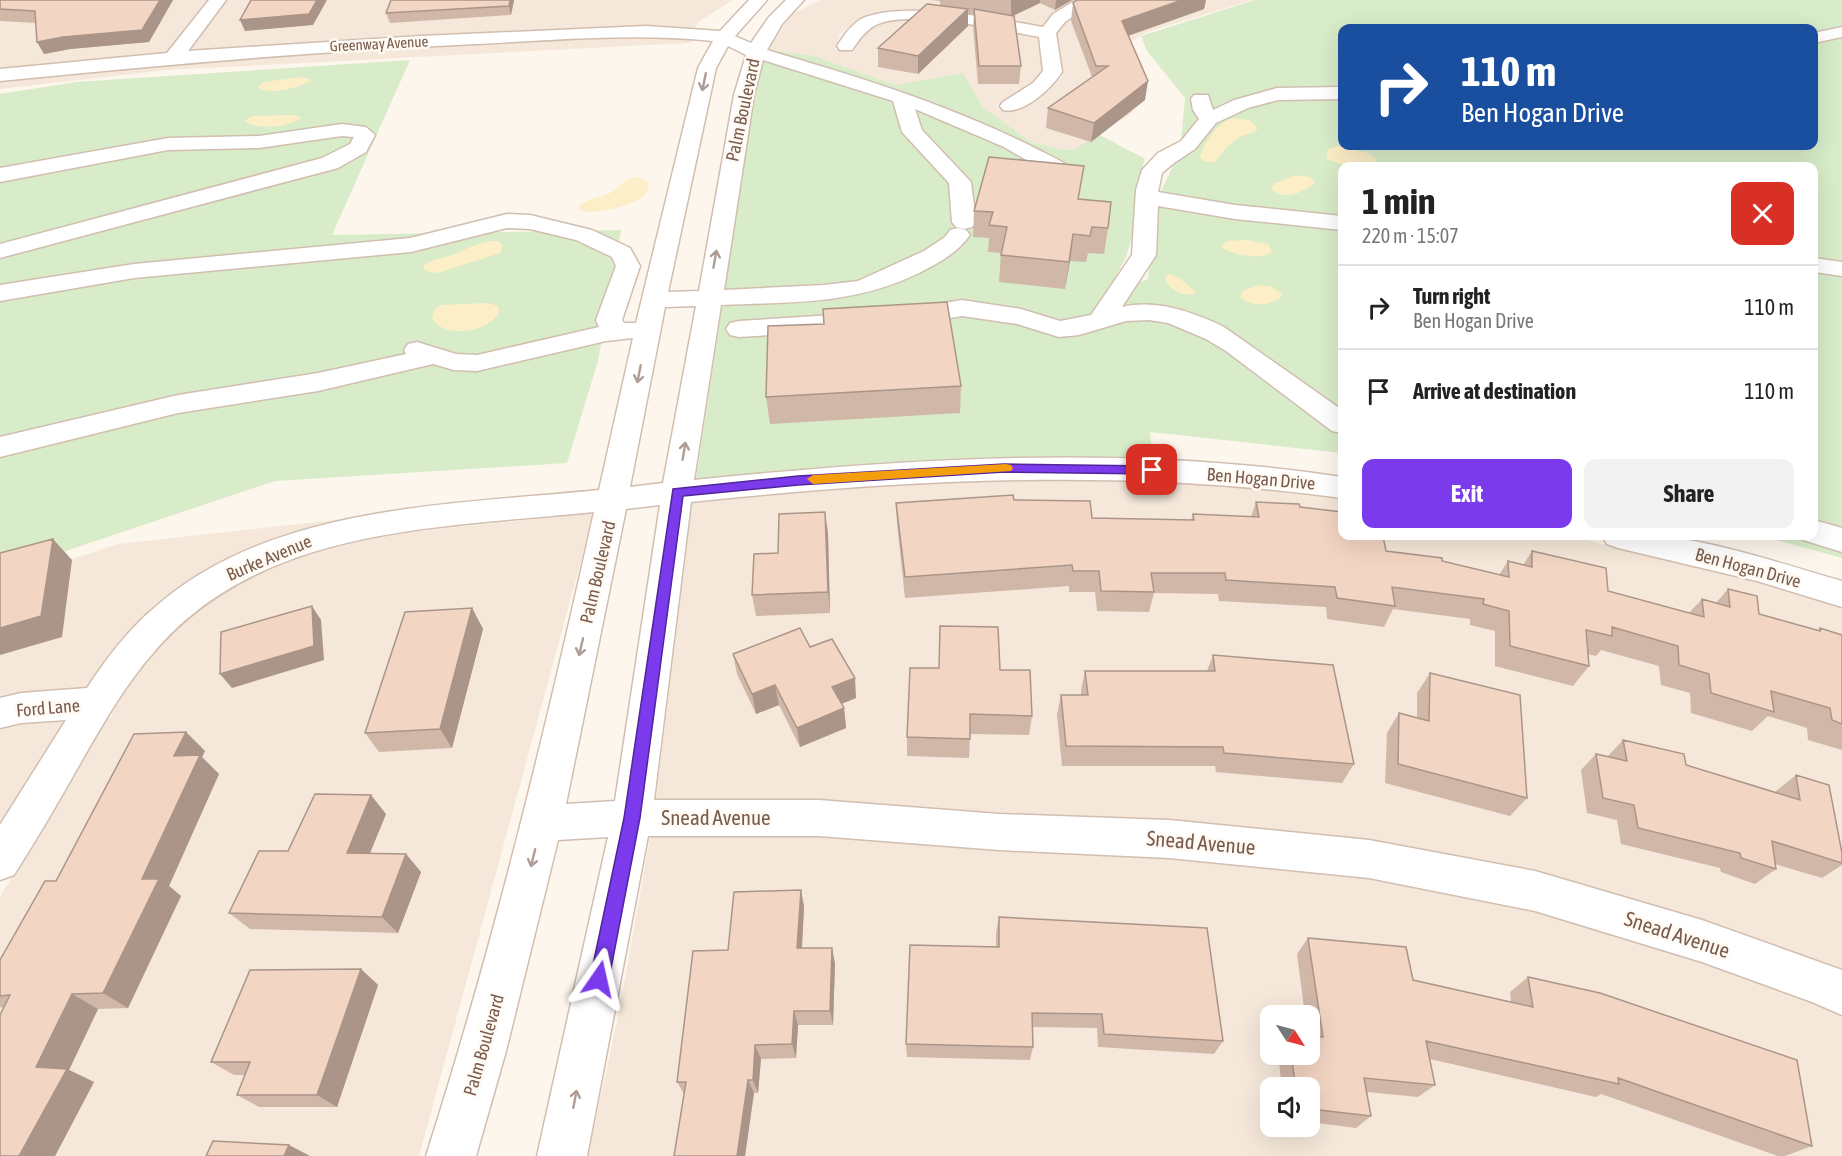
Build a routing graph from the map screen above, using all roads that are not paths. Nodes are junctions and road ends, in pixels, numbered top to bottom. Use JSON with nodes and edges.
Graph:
{"nodes":[{"id":1,"x":218,"y":0,"type":"edge"},
{"id":2,"x":759,"y":0,"type":"edge"},
{"id":3,"x":796,"y":0,"type":"edge"},
{"id":4,"x":1088,"y":0,"type":"edge"},
{"id":5,"x":1842,"y":32,"type":"edge"},
{"id":6,"x":1047,"y":33,"type":"junction"},
{"id":7,"x":1818,"y":37,"type":"edge"},
{"id":8,"x":723,"y":38,"type":"junction"},
{"id":9,"x":846,"y":46,"type":"dead end"},
{"id":10,"x":755,"y":52,"type":"junction"},
{"id":11,"x":173,"y":58,"type":"junction"},
{"id":12,"x":0,"y":75,"type":"edge"},
{"id":13,"x":1338,"y":93,"type":"edge"},
{"id":14,"x":902,"y":98,"type":"junction"},
{"id":15,"x":1010,"y":106,"type":"dead end"},
{"id":16,"x":1056,"y":168,"type":"edge"},
{"id":17,"x":0,"y":175,"type":"edge"},
{"id":18,"x":1147,"y":207,"type":"junction"},
{"id":19,"x":1335,"y":221,"type":"edge"},
{"id":20,"x":0,"y":251,"type":"edge"},
{"id":21,"x":1818,"y":266,"type":"edge"},
{"id":22,"x":1842,"y":269,"type":"edge"},
{"id":23,"x":870,"y":285,"type":"junction"},
{"id":24,"x":0,"y":293,"type":"edge"},
{"id":25,"x":708,"y":298,"type":"junction"},
{"id":26,"x":654,"y":300,"type":"junction"},
{"id":27,"x":912,"y":317,"type":"junction"},
{"id":28,"x":1100,"y":320,"type":"junction"},
{"id":29,"x":739,"y":328,"type":"dead end"},
{"id":30,"x":1338,"y":421,"type":"edge"},
{"id":31,"x":0,"y":447,"type":"edge"},
{"id":32,"x":1338,"y":486,"type":"edge"},
{"id":33,"x":677,"y":493,"type":"junction"},
{"id":34,"x":614,"y":500,"type":"junction"},
{"id":35,"x":1818,"y":533,"type":"edge"},
{"id":36,"x":1635,"y":540,"type":"edge"},
{"id":37,"x":1842,"y":540,"type":"edge"},
{"id":38,"x":1842,"y":594,"type":"edge"},
{"id":39,"x":97,"y":703,"type":"junction"},
{"id":40,"x":0,"y":713,"type":"edge"},
{"id":41,"x":632,"y":818,"type":"junction"},
{"id":42,"x":541,"y":823,"type":"junction"},
{"id":43,"x":0,"y":861,"type":"edge"},
{"id":44,"x":1842,"y":993,"type":"edge"},
{"id":45,"x":451,"y":1156,"type":"edge"},
{"id":46,"x":561,"y":1156,"type":"edge"}],
"edges":[{"from":1,"to":11,"type":"street"},
{"from":2,"to":8,"type":"street","name":"Palm Boulevard"},
{"from":3,"to":10,"type":"street","name":"Palm Boulevard"},
{"from":4,"to":6,"type":"street"},
{"from":5,"to":7,"type":"street"},
{"from":6,"to":9,"type":"street"},
{"from":6,"to":15,"type":"street"},
{"from":8,"to":10,"type":"street","name":"Greenway Avenue"},
{"from":8,"to":11,"type":"street","name":"Greenway Avenue"},
{"from":8,"to":26,"type":"street","name":"Palm Boulevard","one_way":true},
{"from":10,"to":14,"type":"street","name":"Greenway Avenue"},
{"from":25,"to":10,"type":"street","name":"Palm Boulevard","one_way":true},
{"from":11,"to":12,"type":"street","name":"Greenway Avenue"},
{"from":13,"to":18,"type":"street"},
{"from":14,"to":16,"type":"street","name":"Greenway Avenue"},
{"from":14,"to":23,"type":"street"},
{"from":17,"to":20,"type":"street"},
{"from":18,"to":19,"type":"street"},
{"from":18,"to":28,"type":"street"},
{"from":21,"to":22,"type":"street"},
{"from":23,"to":25,"type":"street"},
{"from":23,"to":27,"type":"street"},
{"from":24,"to":31,"type":"street"},
{"from":25,"to":26,"type":"street"},
{"from":33,"to":25,"type":"street","name":"Palm Boulevard","one_way":true},
{"from":26,"to":34,"type":"street","name":"Palm Boulevard","one_way":true},
{"from":27,"to":28,"type":"street"},
{"from":27,"to":29,"type":"street"},
{"from":28,"to":30,"type":"street"},
{"from":32,"to":33,"type":"street","name":"Ben Hogan Drive"},
{"from":33,"to":34,"type":"street","name":"Burke Avenue"},
{"from":33,"to":41,"type":"street","name":"Palm Boulevard"},
{"from":34,"to":39,"type":"street","name":"Burke Avenue"},
{"from":34,"to":42,"type":"street","name":"Palm Boulevard","one_way":true},
{"from":35,"to":37,"type":"street"},
{"from":36,"to":38,"type":"street","name":"Ben Hogan Drive"},
{"from":39,"to":40,"type":"street","name":"Ford Lane"},
{"from":39,"to":43,"type":"street","name":"Burke Avenue"},
{"from":41,"to":42,"type":"street","name":"Snead Avenue"},
{"from":41,"to":44,"type":"street","name":"Snead Avenue"},
{"from":46,"to":41,"type":"street","name":"Palm Boulevard","one_way":true},
{"from":42,"to":45,"type":"street","name":"Palm Boulevard","one_way":true}]}
